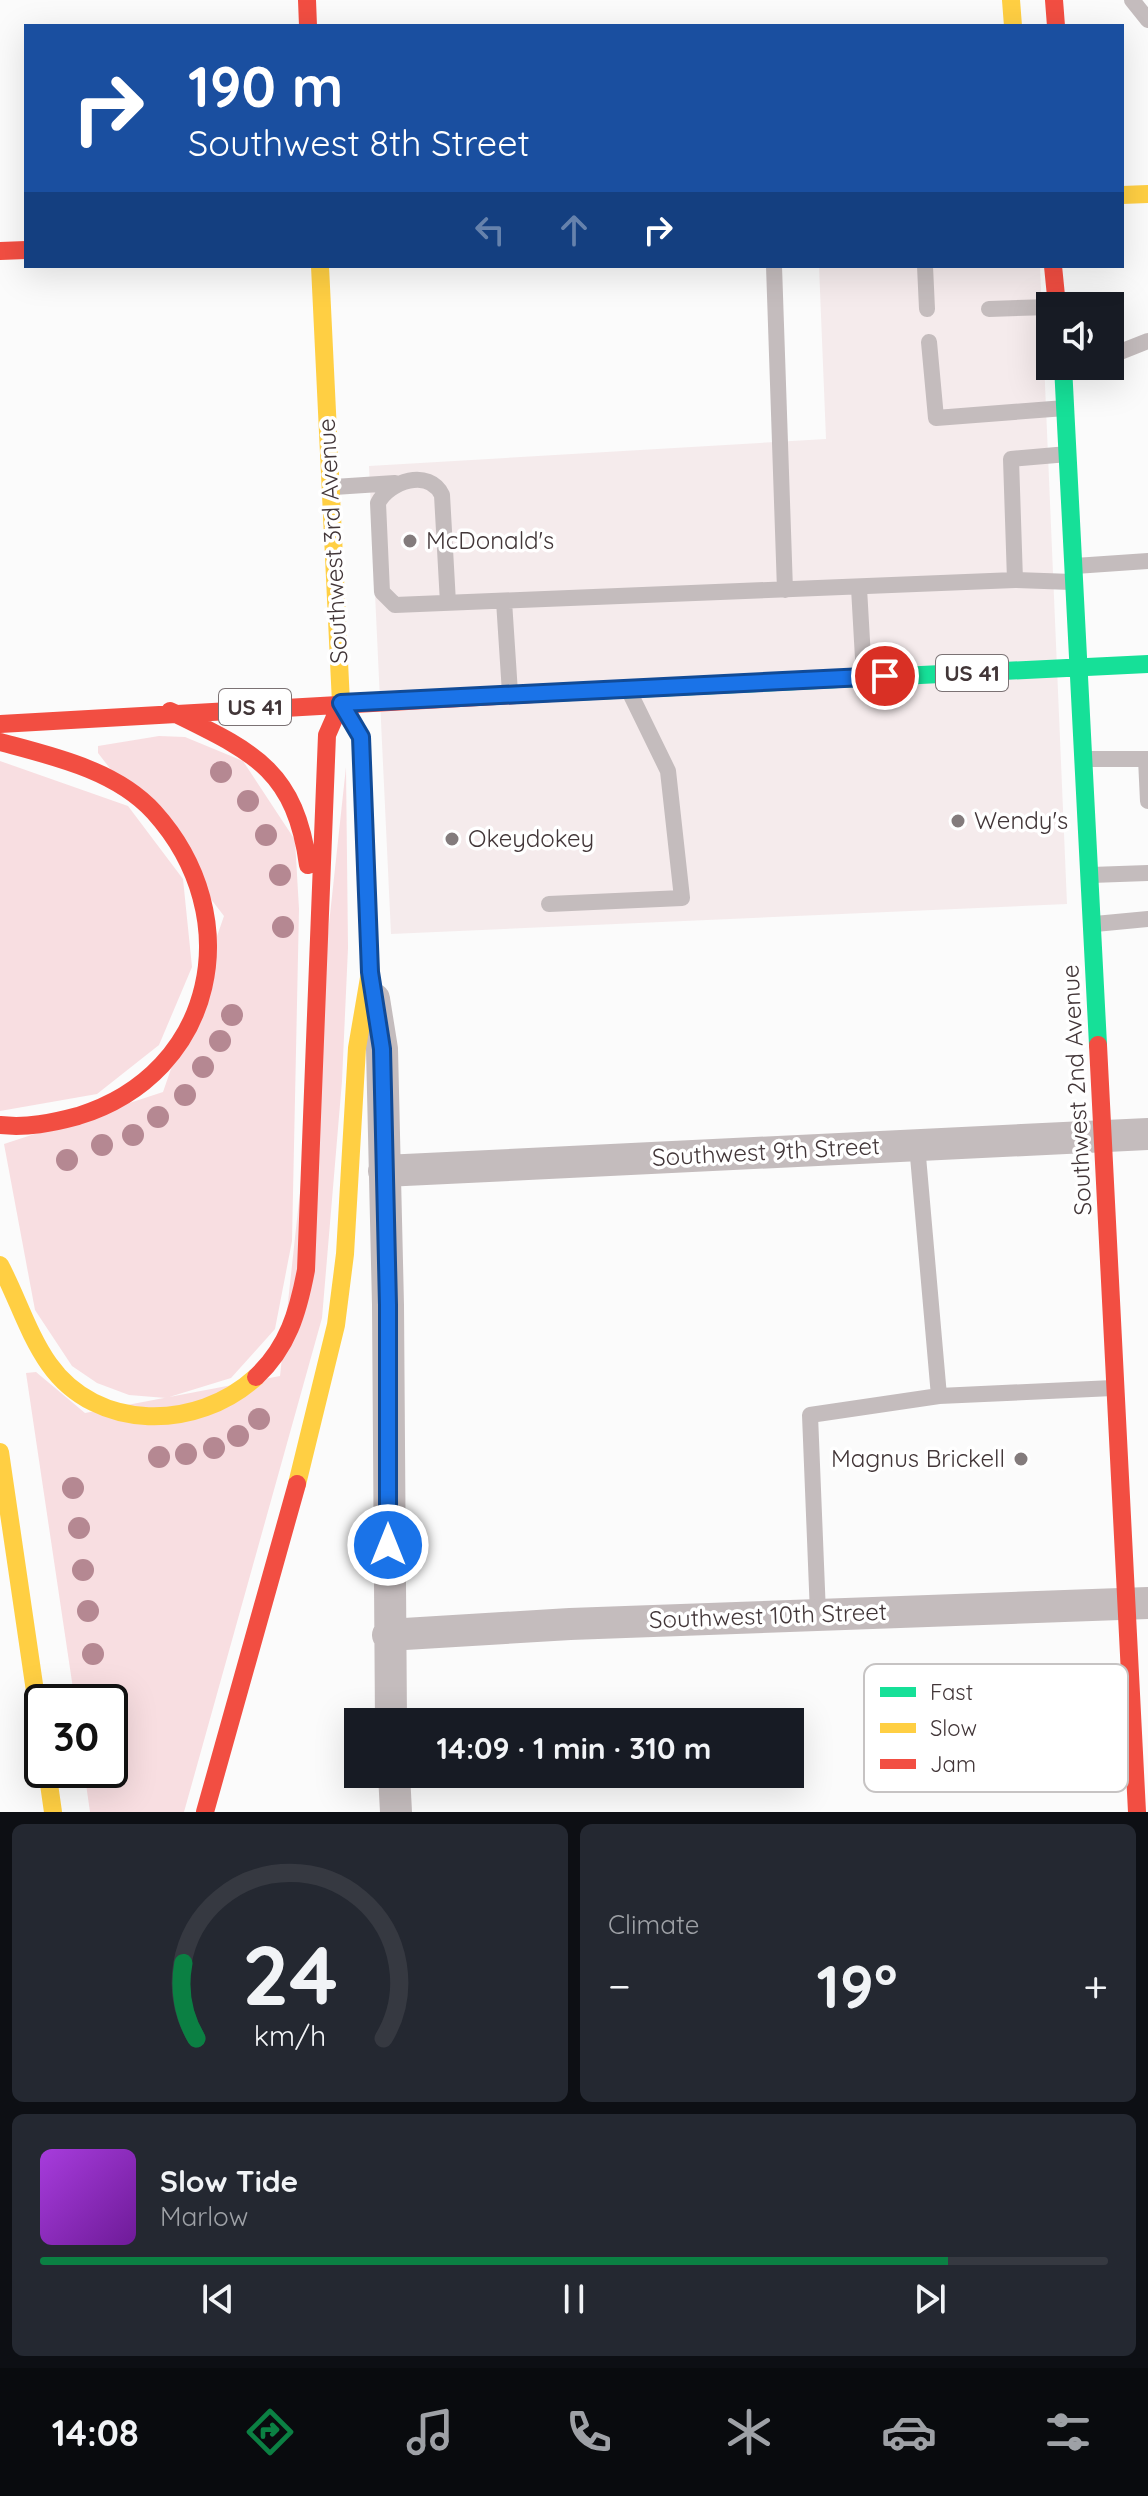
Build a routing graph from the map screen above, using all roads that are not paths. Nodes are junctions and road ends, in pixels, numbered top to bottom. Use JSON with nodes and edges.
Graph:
{"nodes":[{"id":1,"x":307,"y":0,"type":"edge"},
{"id":2,"x":1011,"y":0,"type":"edge"},
{"id":3,"x":1054,"y":0,"type":"edge"},
{"id":4,"x":1132,"y":0,"type":"edge"},
{"id":5,"x":1148,"y":20,"type":"edge"},
{"id":6,"x":308,"y":24,"type":"edge"},
{"id":7,"x":1013,"y":24,"type":"edge"},
{"id":8,"x":1056,"y":24,"type":"edge"},
{"id":9,"x":1148,"y":194,"type":"edge"},
{"id":10,"x":1124,"y":195,"type":"edge"},
{"id":11,"x":24,"y":250,"type":"edge"},
{"id":12,"x":0,"y":251,"type":"edge"},
{"id":13,"x":320,"y":268,"type":"edge"},
{"id":14,"x":774,"y":268,"type":"edge"},
{"id":15,"x":925,"y":268,"type":"edge"},
{"id":16,"x":1053,"y":268,"type":"edge"},
{"id":17,"x":1056,"y":292,"type":"edge"},
{"id":18,"x":1036,"y":307,"type":"edge"},
{"id":19,"x":927,"y":309,"type":"dead end"},
{"id":20,"x":989,"y":309,"type":"dead end"},
{"id":21,"x":1148,"y":341,"type":"edge"},
{"id":22,"x":929,"y":342,"type":"dead end"},
{"id":23,"x":1124,"y":350,"type":"edge"},
{"id":24,"x":1064,"y":380,"type":"edge"},
{"id":25,"x":1066,"y":408,"type":"junction"},
{"id":26,"x":1068,"y":454,"type":"junction"},
{"id":27,"x":396,"y":483,"type":"junction"},
{"id":28,"x":330,"y":487,"type":"junction"},
{"id":29,"x":1148,"y":561,"type":"edge"},
{"id":30,"x":1074,"y":574,"type":"junction"},
{"id":31,"x":1015,"y":580,"type":"junction"},
{"id":32,"x":859,"y":588,"type":"junction"},
{"id":33,"x":785,"y":590,"type":"junction"},
{"id":34,"x":504,"y":601,"type":"junction"},
{"id":35,"x":448,"y":603,"type":"junction"},
{"id":36,"x":1148,"y":664,"type":"edge"},
{"id":37,"x":1079,"y":667,"type":"junction"},
{"id":38,"x":864,"y":677,"type":"junction"},
{"id":39,"x":628,"y":690,"type":"junction"},
{"id":40,"x":510,"y":695,"type":"junction"},
{"id":41,"x":341,"y":703,"type":"junction"},
{"id":42,"x":170,"y":711,"type":"junction"},
{"id":43,"x":0,"y":724,"type":"edge"},
{"id":44,"x":0,"y":742,"type":"edge"},
{"id":45,"x":1082,"y":759,"type":"junction"},
{"id":46,"x":1147,"y":759,"type":"edge"},
{"id":47,"x":1148,"y":801,"type":"edge"},
{"id":48,"x":1148,"y":873,"type":"edge"},
{"id":49,"x":1089,"y":875,"type":"junction"},
{"id":50,"x":549,"y":904,"type":"dead end"},
{"id":51,"x":1148,"y":919,"type":"edge"},
{"id":52,"x":1093,"y":924,"type":"junction"},
{"id":53,"x":318,"y":928,"type":"junction"},
{"id":54,"x":370,"y":972,"type":"junction"},
{"id":55,"x":0,"y":1125,"type":"edge"},
{"id":56,"x":1148,"y":1134,"type":"edge"},
{"id":57,"x":1103,"y":1136,"type":"junction"},
{"id":58,"x":917,"y":1145,"type":"junction"},
{"id":59,"x":384,"y":1171,"type":"junction"},
{"id":60,"x":0,"y":1265,"type":"edge"},
{"id":61,"x":1117,"y":1388,"type":"junction"},
{"id":62,"x":939,"y":1396,"type":"junction"},
{"id":63,"x":0,"y":1452,"type":"edge"},
{"id":64,"x":1137,"y":1603,"type":"edge"},
{"id":65,"x":818,"y":1614,"type":"junction"},
{"id":66,"x":388,"y":1635,"type":"junction"},
{"id":67,"x":34,"y":1684,"type":"edge"},
{"id":68,"x":391,"y":1708,"type":"edge"},
{"id":69,"x":50,"y":1788,"type":"edge"},
{"id":70,"x":395,"y":1788,"type":"edge"},
{"id":71,"x":53,"y":1812,"type":"edge"},
{"id":72,"x":205,"y":1812,"type":"edge"},
{"id":73,"x":396,"y":1812,"type":"edge"},
{"id":74,"x":1137,"y":1812,"type":"edge"}],
"edges":[{"from":1,"to":6,"type":"main road"},
{"from":2,"to":7,"type":"main road"},
{"from":3,"to":8,"type":"main road"},
{"from":4,"to":5,"type":"lane"},
{"from":9,"to":10,"type":"main road"},
{"from":11,"to":12,"type":"main road"},
{"from":13,"to":28,"type":"main road","name":"Southwest 3rd Avenue"},
{"from":14,"to":33,"type":"lane"},
{"from":15,"to":19,"type":"lane"},
{"from":16,"to":17,"type":"main road"},
{"from":18,"to":20,"type":"lane"},
{"from":21,"to":23,"type":"lane"},
{"from":22,"to":25,"type":"lane"},
{"from":24,"to":25,"type":"main road","name":"Southwest 2nd Avenue"},
{"from":25,"to":26,"type":"main road","name":"Southwest 2nd Avenue"},
{"from":26,"to":30,"type":"main road","name":"Southwest 2nd Avenue"},
{"from":26,"to":31,"type":"lane"},
{"from":27,"to":28,"type":"lane"},
{"from":27,"to":35,"type":"lane"},
{"from":27,"to":35,"type":"lane"},
{"from":28,"to":41,"type":"main road","name":"Southwest 3rd Avenue"},
{"from":29,"to":30,"type":"lane"},
{"from":30,"to":31,"type":"lane"},
{"from":30,"to":37,"type":"main road","name":"Southwest 2nd Avenue"},
{"from":31,"to":32,"type":"lane"},
{"from":32,"to":33,"type":"lane"},
{"from":32,"to":38,"type":"lane"},
{"from":33,"to":34,"type":"lane"},
{"from":34,"to":35,"type":"lane"},
{"from":34,"to":40,"type":"lane"},
{"from":36,"to":37,"type":"main road","number":"US 41"},
{"from":37,"to":38,"type":"main road","number":"US 41"},
{"from":37,"to":45,"type":"main road","name":"Southwest 2nd Avenue"},
{"from":38,"to":39,"type":"main road","number":"US 41"},
{"from":39,"to":40,"type":"main road","number":"US 41"},
{"from":39,"to":50,"type":"lane"},
{"from":40,"to":41,"type":"main road","number":"US 41"},
{"from":41,"to":42,"type":"main road","number":"US 41"},
{"from":41,"to":53,"type":"main road"},
{"from":41,"to":54,"type":"main road","name":"Southwest 3rd Avenue"},
{"from":42,"to":43,"type":"main road","number":"US 41"},
{"from":42,"to":53,"type":"main road"},
{"from":44,"to":55,"type":"main road"},
{"from":45,"to":46,"type":"lane"},
{"from":45,"to":49,"type":"main road","name":"Southwest 2nd Avenue"},
{"from":46,"to":47,"type":"lane"},
{"from":48,"to":49,"type":"lane"},
{"from":49,"to":52,"type":"main road","name":"Southwest 2nd Avenue"},
{"from":51,"to":52,"type":"lane"},
{"from":52,"to":57,"type":"main road","name":"Southwest 2nd Avenue"},
{"from":53,"to":60,"type":"main road"},
{"from":54,"to":59,"type":"street","name":"Southwest 3rd Avenue"},
{"from":54,"to":72,"type":"main road"},
{"from":56,"to":57,"type":"street","name":"Southwest 9th Street"},
{"from":57,"to":58,"type":"street","name":"Southwest 9th Street"},
{"from":57,"to":61,"type":"main road","name":"Southwest 2nd Avenue"},
{"from":58,"to":59,"type":"street","name":"Southwest 9th Street"},
{"from":58,"to":62,"type":"lane"},
{"from":59,"to":66,"type":"street","name":"Southwest 3rd Avenue"},
{"from":61,"to":62,"type":"lane"},
{"from":61,"to":64,"type":"main road","name":"Southwest 2nd Avenue"},
{"from":62,"to":65,"type":"lane"},
{"from":63,"to":67,"type":"main road"},
{"from":64,"to":65,"type":"street","name":"Southwest 10th Street"},
{"from":64,"to":74,"type":"main road","name":"Southwest 2nd Avenue"},
{"from":65,"to":66,"type":"street","name":"Southwest 10th Street"},
{"from":66,"to":68,"type":"street","name":"Southwest 3rd Avenue"},
{"from":69,"to":71,"type":"main road"},
{"from":70,"to":73,"type":"street"}]}
